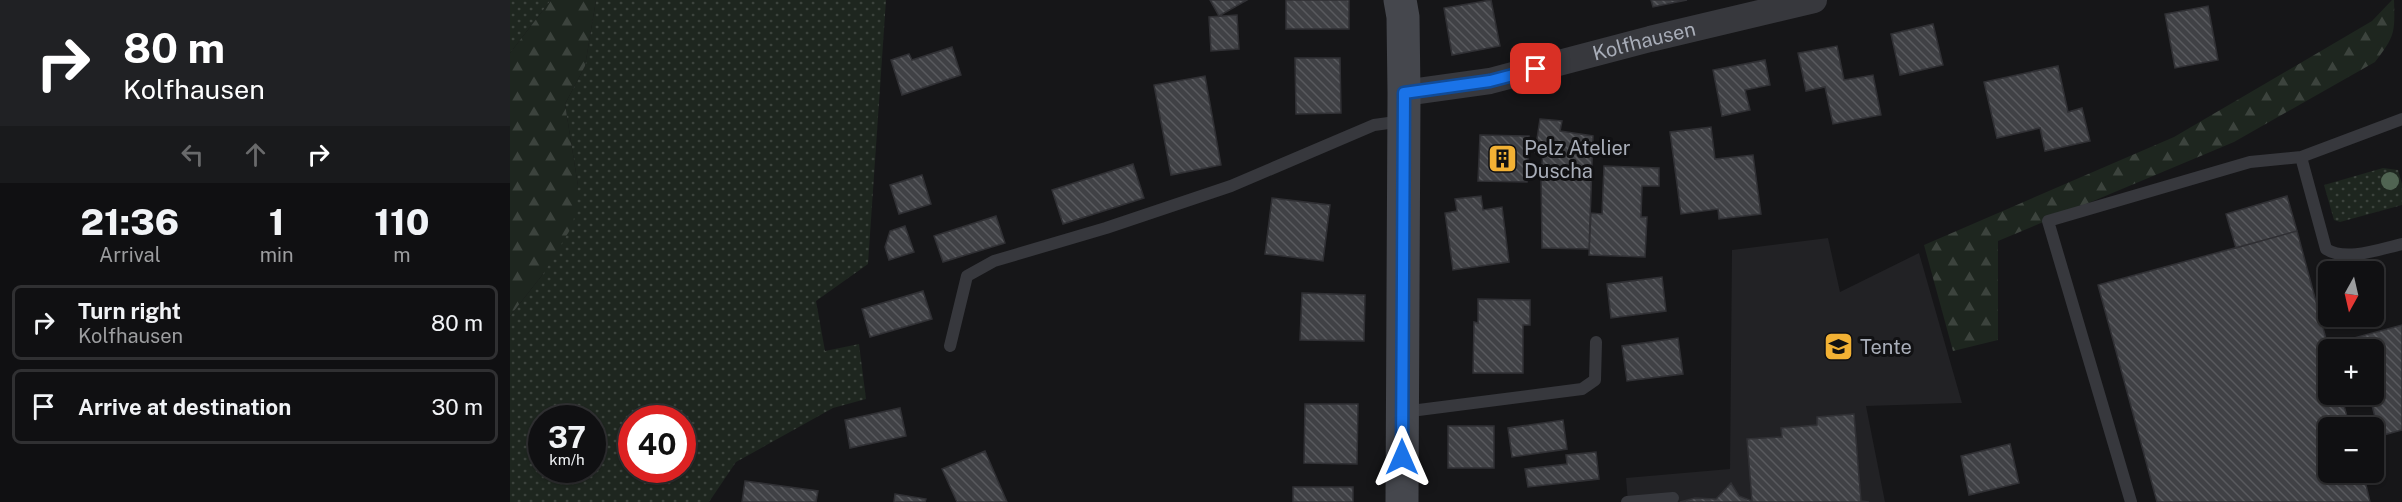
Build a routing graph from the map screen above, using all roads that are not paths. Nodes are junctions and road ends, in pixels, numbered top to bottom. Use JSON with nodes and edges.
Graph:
{"nodes":[{"id":1,"x":1400,"y":0,"type":"edge"},
{"id":2,"x":1814,"y":0,"type":"edge"},
{"id":3,"x":1404,"y":107,"type":"junction"},
{"id":4,"x":2402,"y":119,"type":"edge"},
{"id":5,"x":2301,"y":157,"type":"junction"},
{"id":6,"x":2402,"y":244,"type":"edge"},
{"id":7,"x":1596,"y":342,"type":"dead end"},
{"id":8,"x":950,"y":346,"type":"dead end"},
{"id":9,"x":1402,"y":412,"type":"junction"},
{"id":10,"x":1673,"y":498,"type":"dead end"},
{"id":11,"x":1402,"y":502,"type":"edge"},
{"id":12,"x":1627,"y":502,"type":"edge"},
{"id":13,"x":2131,"y":502,"type":"edge"}],
"edges":[{"from":1,"to":3,"type":"street"},
{"from":2,"to":3,"type":"street","name":"Kolfhausen"},
{"from":3,"to":8,"type":"lane"},
{"from":3,"to":9,"type":"street"},
{"from":4,"to":5,"type":"lane"},
{"from":5,"to":6,"type":"lane"},
{"from":5,"to":13,"type":"lane"},
{"from":7,"to":9,"type":"lane"},
{"from":9,"to":11,"type":"street"},
{"from":10,"to":12,"type":"lane"}]}
